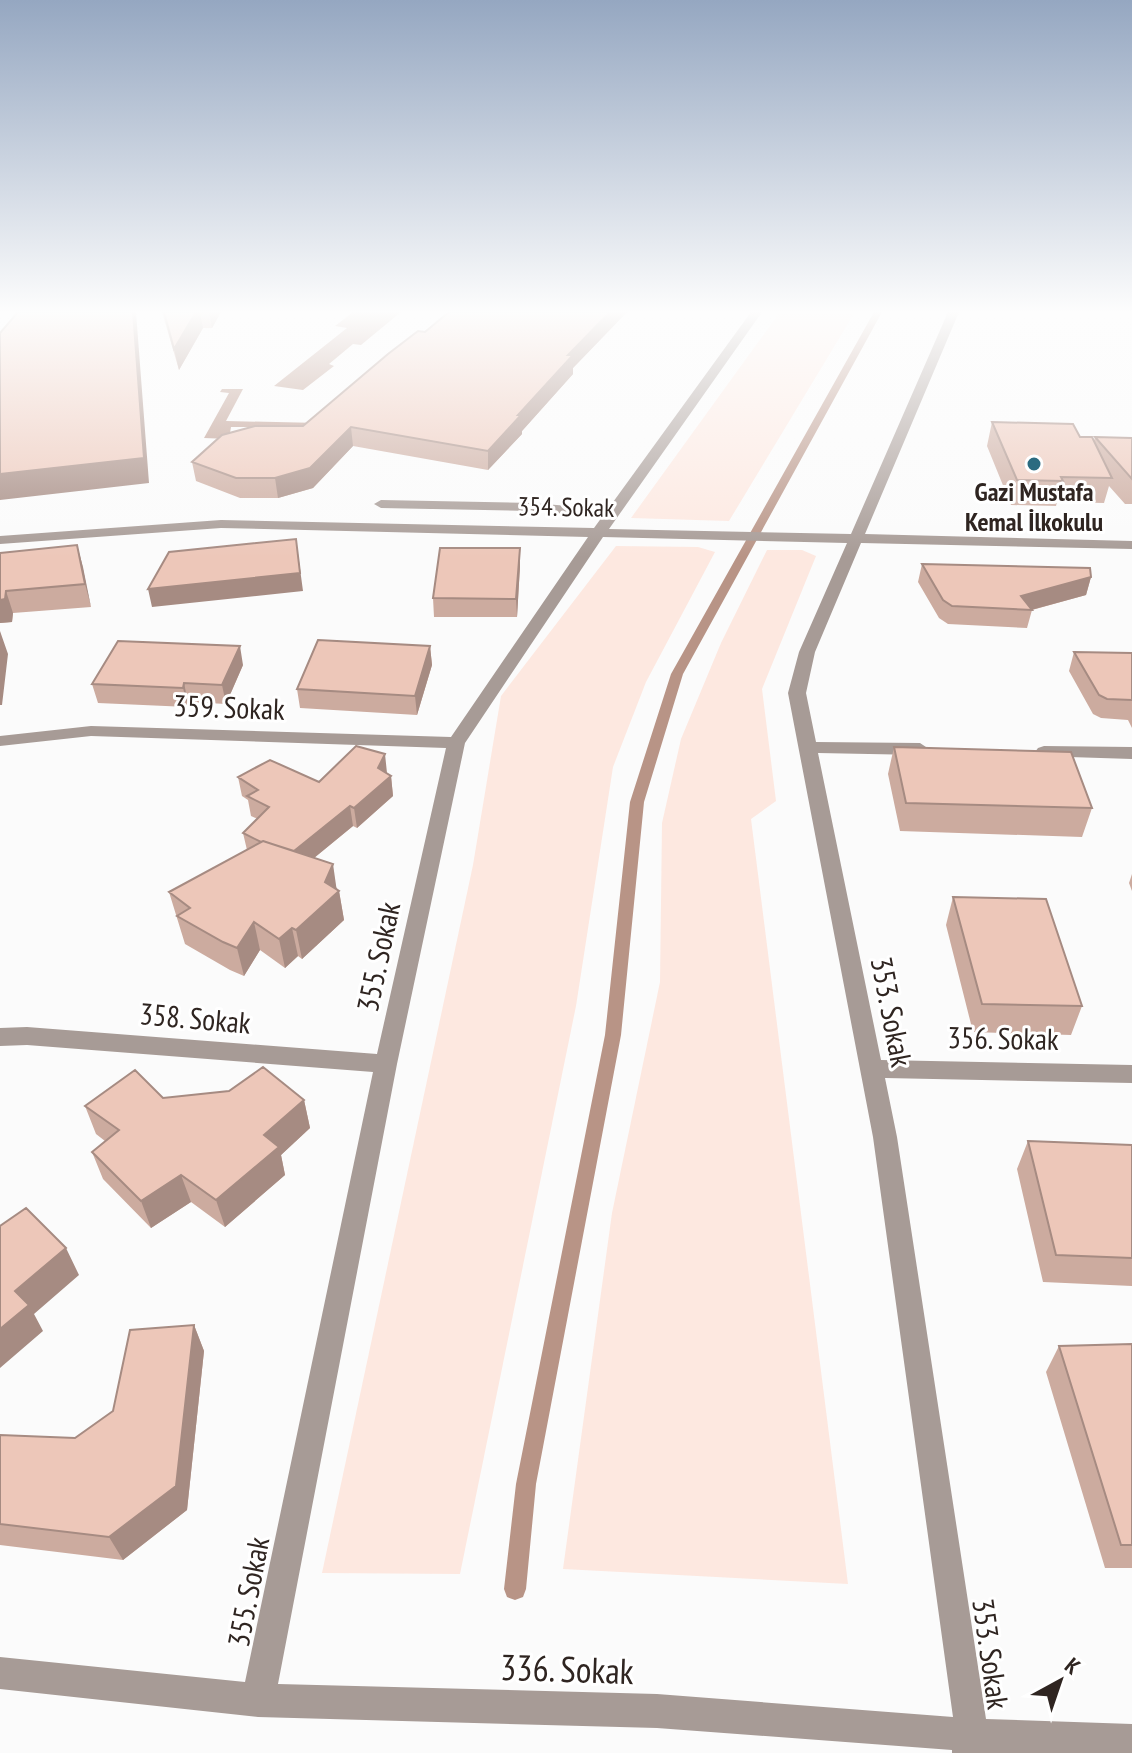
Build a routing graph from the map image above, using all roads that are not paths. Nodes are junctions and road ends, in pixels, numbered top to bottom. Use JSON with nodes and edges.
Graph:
{"nodes":[{"id":1,"x":698,"y":394,"type":"edge"},
{"id":2,"x":919,"y":394,"type":"edge"},
{"id":3,"x":381,"y":504,"type":"dead end"},
{"id":4,"x":605,"y":523,"type":"junction"},
{"id":5,"x":856,"y":538,"type":"junction"},
{"id":6,"x":0,"y":540,"type":"edge"},
{"id":7,"x":1132,"y":545,"type":"edge"},
{"id":8,"x":0,"y":741,"type":"edge"},
{"id":9,"x":456,"y":743,"type":"junction"},
{"id":10,"x":808,"y":747,"type":"junction"},
{"id":11,"x":932,"y":749,"type":"edge"},
{"id":12,"x":1024,"y":751,"type":"edge"},
{"id":13,"x":1132,"y":753,"type":"edge"},
{"id":14,"x":0,"y":1037,"type":"edge"},
{"id":15,"x":386,"y":1064,"type":"junction"},
{"id":16,"x":872,"y":1069,"type":"junction"},
{"id":17,"x":1132,"y":1074,"type":"edge"},
{"id":18,"x":0,"y":1673,"type":"edge"},
{"id":19,"x":258,"y":1700,"type":"junction"},
{"id":20,"x":1132,"y":1741,"type":"edge"},
{"id":21,"x":970,"y":1744,"type":"edge"}],
"edges":[{"from":1,"to":4,"type":"street","name":"355. Sokak"},
{"from":2,"to":5,"type":"street","name":"353. Sokak"},
{"from":3,"to":4,"type":"street"},
{"from":4,"to":5,"type":"street","name":"354. Sokak"},
{"from":4,"to":6,"type":"street","name":"354. Sokak"},
{"from":4,"to":9,"type":"street","name":"355. Sokak"},
{"from":5,"to":7,"type":"street","name":"354. Sokak"},
{"from":5,"to":10,"type":"street","name":"353. Sokak"},
{"from":8,"to":9,"type":"street","name":"359. Sokak"},
{"from":9,"to":15,"type":"street","name":"355. Sokak"},
{"from":10,"to":11,"type":"street"},
{"from":10,"to":16,"type":"street","name":"353. Sokak"},
{"from":12,"to":13,"type":"street"},
{"from":14,"to":15,"type":"street","name":"358. Sokak"},
{"from":15,"to":19,"type":"street","name":"355. Sokak"},
{"from":16,"to":17,"type":"street","name":"356. Sokak"},
{"from":16,"to":21,"type":"street","name":"353. Sokak"},
{"from":18,"to":19,"type":"street","name":"336. Sokak"},
{"from":19,"to":21,"type":"street","name":"336. Sokak"},
{"from":20,"to":21,"type":"street","name":"336. Sokak"}]}
